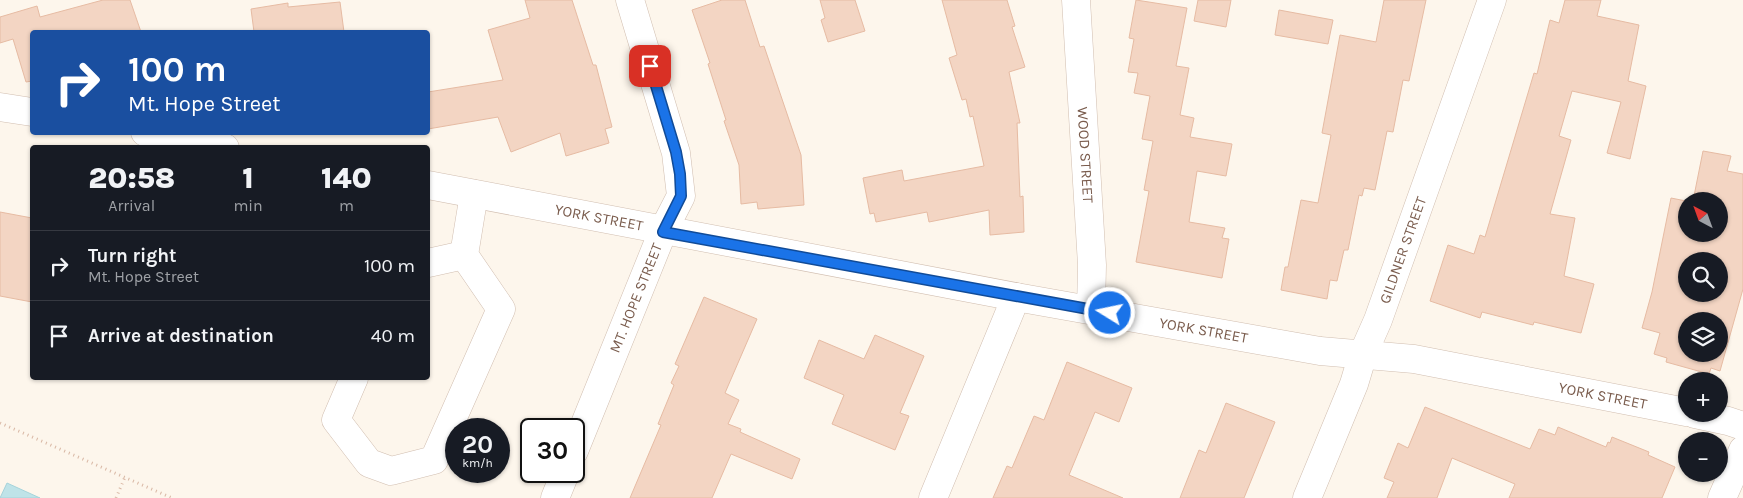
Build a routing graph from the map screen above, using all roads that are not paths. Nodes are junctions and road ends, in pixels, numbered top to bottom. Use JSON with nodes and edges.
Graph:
{"nodes":[{"id":1,"x":630,"y":0,"type":"edge"},
{"id":2,"x":1076,"y":0,"type":"edge"},
{"id":3,"x":1492,"y":0,"type":"edge"},
{"id":4,"x":0,"y":107,"type":"edge"},
{"id":5,"x":30,"y":112,"type":"edge"},
{"id":6,"x":159,"y":135,"type":"edge"},
{"id":7,"x":210,"y":145,"type":"edge"},
{"id":8,"x":430,"y":186,"type":"edge"},
{"id":9,"x":474,"y":194,"type":"junction"},
{"id":10,"x":663,"y":232,"type":"junction"},
{"id":11,"x":464,"y":255,"type":"junction"},
{"id":12,"x":430,"y":263,"type":"edge"},
{"id":13,"x":1016,"y":297,"type":"junction"},
{"id":14,"x":1091,"y":310,"type":"junction"},
{"id":15,"x":1363,"y":354,"type":"junction"},
{"id":16,"x":353,"y":380,"type":"edge"},
{"id":17,"x":1678,"y":410,"type":"edge"},
{"id":18,"x":1728,"y":421,"type":"edge"},
{"id":19,"x":585,"y":424,"type":"edge"},
{"id":20,"x":1743,"y":426,"type":"edge"},
{"id":21,"x":1743,"y":450,"type":"edge"},
{"id":22,"x":561,"y":483,"type":"edge"},
{"id":23,"x":555,"y":498,"type":"edge"},
{"id":24,"x":933,"y":498,"type":"edge"},
{"id":25,"x":1306,"y":498,"type":"edge"},
{"id":26,"x":1722,"y":498,"type":"edge"}],
"edges":[{"from":1,"to":10,"type":"street","name":"MT. HOPE STREET"},
{"from":2,"to":14,"type":"street","name":"WOOD STREET"},
{"from":3,"to":15,"type":"street","name":"GILDNER STREET"},
{"from":4,"to":5,"type":"street"},
{"from":6,"to":7,"type":"street"},
{"from":8,"to":9,"type":"street","name":"YORK STREET"},
{"from":9,"to":10,"type":"street","name":"YORK STREET"},
{"from":9,"to":11,"type":"street"},
{"from":10,"to":13,"type":"street","name":"YORK STREET"},
{"from":10,"to":19,"type":"street","name":"MT. HOPE STREET"},
{"from":11,"to":12,"type":"street"},
{"from":11,"to":16,"type":"street"},
{"from":13,"to":14,"type":"street","name":"YORK STREET"},
{"from":13,"to":24,"type":"street"},
{"from":14,"to":15,"type":"street","name":"YORK STREET"},
{"from":15,"to":17,"type":"street","name":"YORK STREET"},
{"from":15,"to":25,"type":"street","name":"GILDNER STREET"},
{"from":18,"to":20,"type":"street"},
{"from":21,"to":26,"type":"street"},
{"from":22,"to":23,"type":"street"}]}
